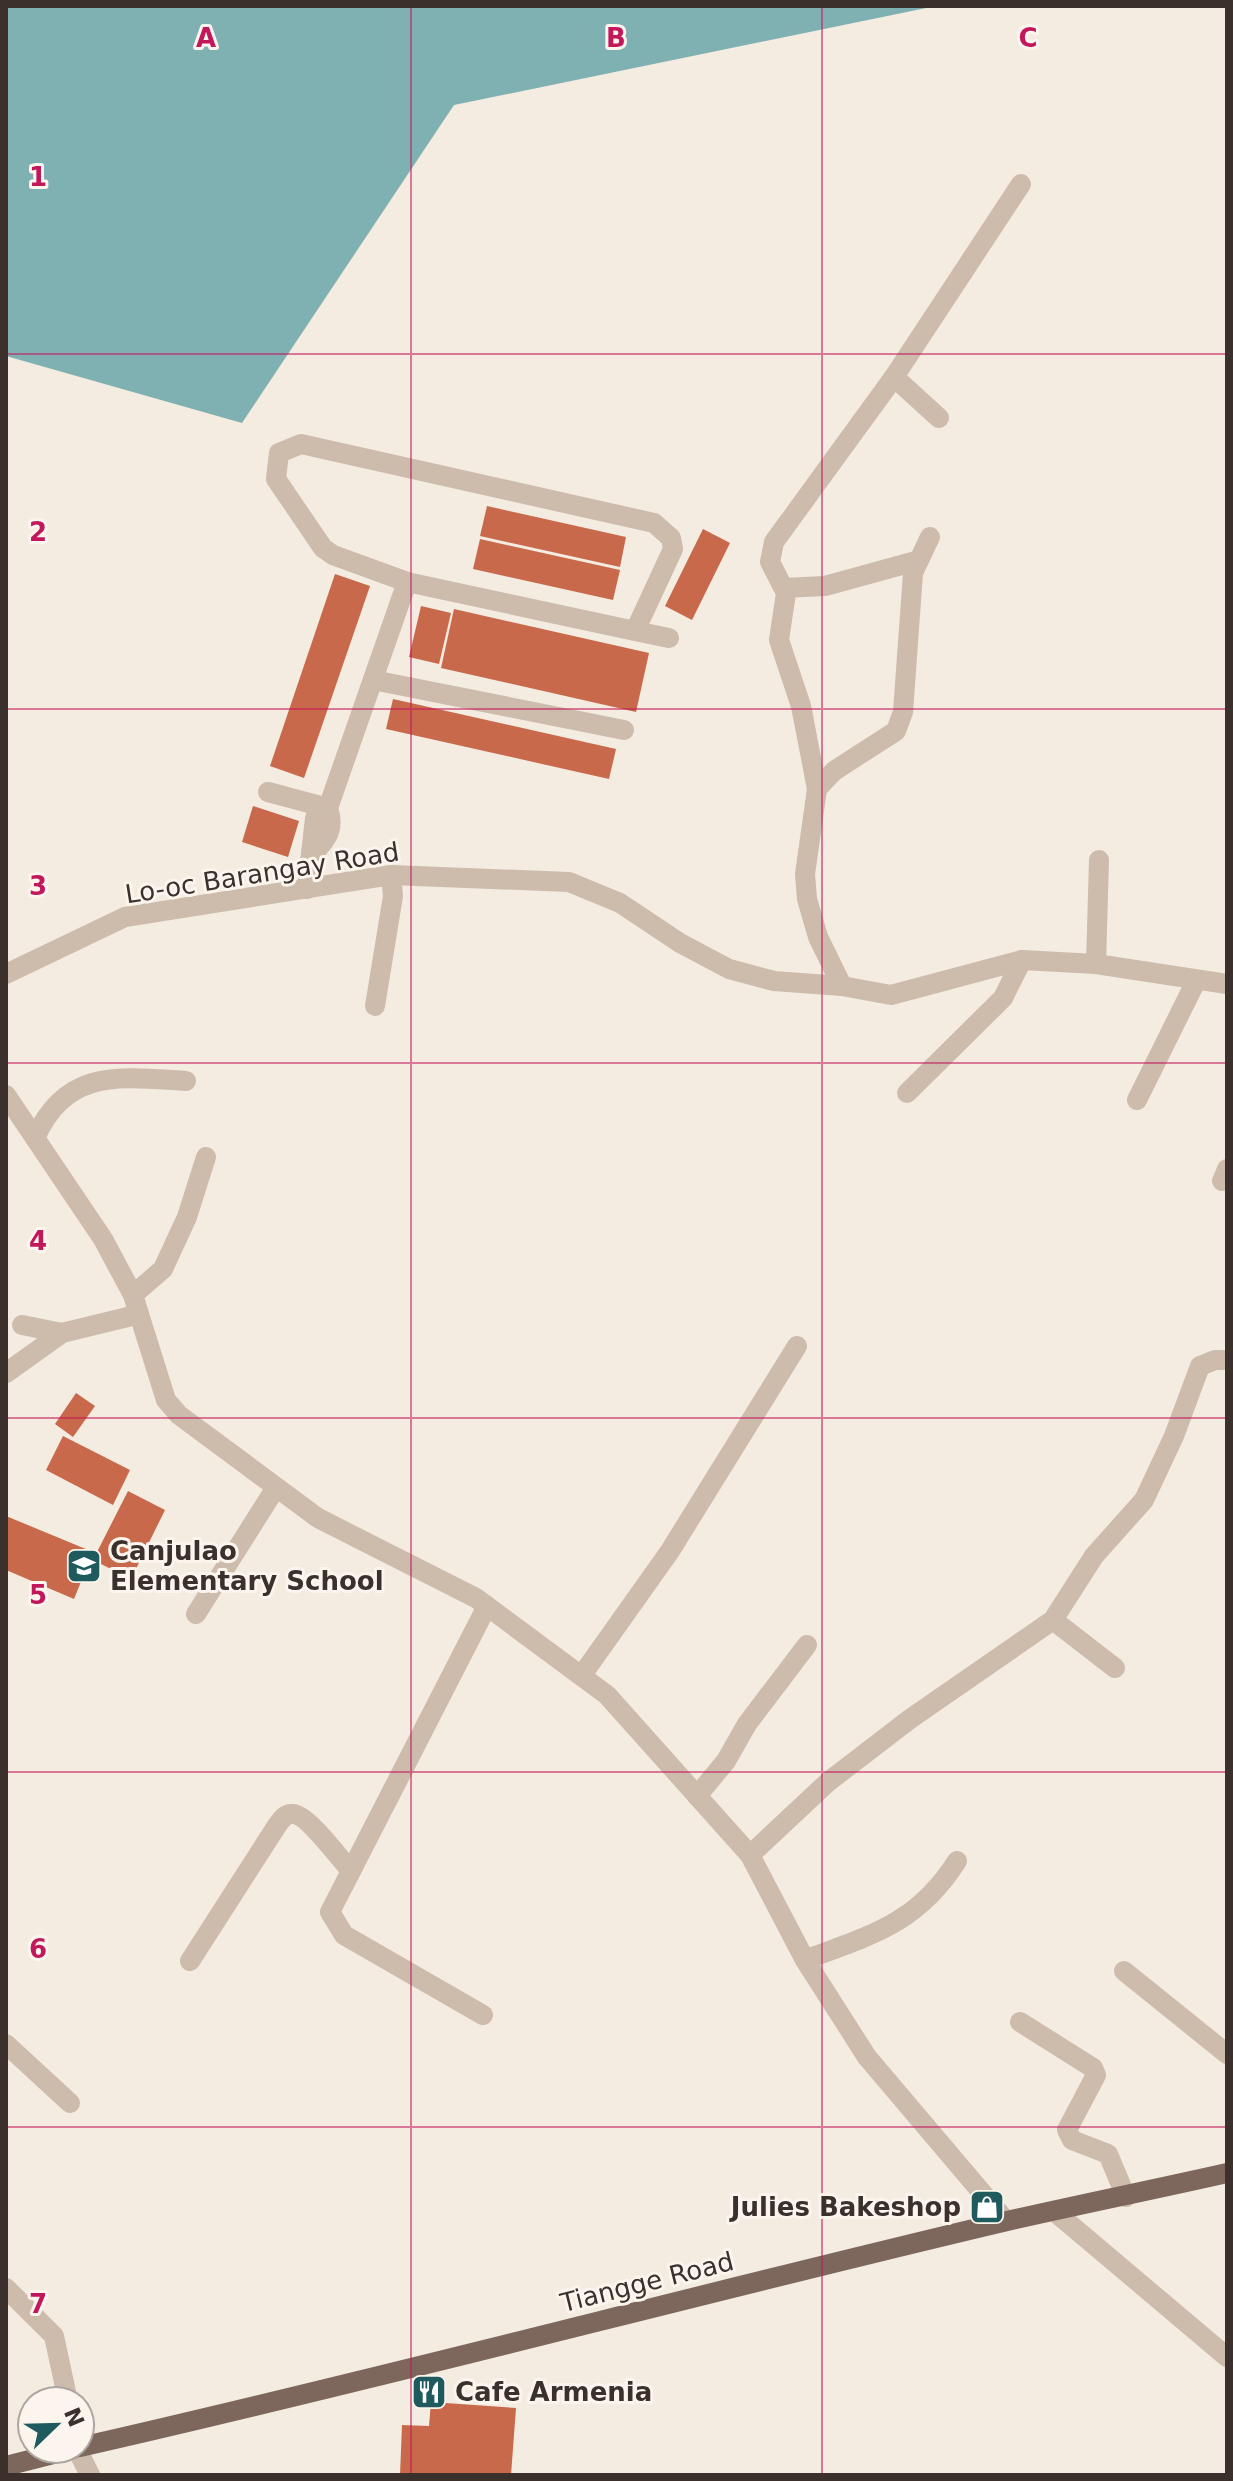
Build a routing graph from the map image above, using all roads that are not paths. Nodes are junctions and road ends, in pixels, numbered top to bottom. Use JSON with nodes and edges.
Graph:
{"nodes":[{"id":1,"x":1021,"y":184,"type":"dead end"},
{"id":2,"x":894,"y":377,"type":"junction"},
{"id":3,"x":939,"y":418,"type":"dead end"},
{"id":4,"x":930,"y":537,"type":"dead end"},
{"id":5,"x":916,"y":561,"type":"junction"},
{"id":6,"x":407,"y":582,"type":"junction"},
{"id":7,"x":784,"y":588,"type":"junction"},
{"id":8,"x":635,"y":631,"type":"junction"},
{"id":9,"x":669,"y":638,"type":"dead end"},
{"id":10,"x":373,"y":680,"type":"junction"},
{"id":11,"x":624,"y":730,"type":"dead end"},
{"id":12,"x":817,"y":789,"type":"junction"},
{"id":13,"x":268,"y":792,"type":"dead end"},
{"id":14,"x":328,"y":808,"type":"junction"},
{"id":15,"x":1099,"y":860,"type":"dead end"},
{"id":16,"x":391,"y":875,"type":"junction"},
{"id":17,"x":307,"y":889,"type":"junction"},
{"id":18,"x":1022,"y":960,"type":"junction"},
{"id":19,"x":1096,"y":964,"type":"junction"},
{"id":20,"x":6,"y":974,"type":"edge"},
{"id":21,"x":1196,"y":981,"type":"junction"},
{"id":22,"x":1227,"y":984,"type":"edge"},
{"id":23,"x":842,"y":986,"type":"junction"},
{"id":24,"x":375,"y":1006,"type":"dead end"},
{"id":25,"x":186,"y":1081,"type":"dead end"},
{"id":26,"x":907,"y":1093,"type":"dead end"},
{"id":27,"x":6,"y":1095,"type":"edge"},
{"id":28,"x":1137,"y":1100,"type":"dead end"},
{"id":29,"x":35,"y":1138,"type":"junction"},
{"id":30,"x":206,"y":1157,"type":"dead end"},
{"id":31,"x":134,"y":1305,"type":"junction"},
{"id":32,"x":22,"y":1325,"type":"dead end"},
{"id":33,"x":62,"y":1333,"type":"junction"},
{"id":34,"x":797,"y":1346,"type":"dead end"},
{"id":35,"x":1227,"y":1360,"type":"edge"},
{"id":36,"x":6,"y":1373,"type":"edge"},
{"id":37,"x":275,"y":1489,"type":"junction"},
{"id":38,"x":487,"y":1606,"type":"junction"},
{"id":39,"x":196,"y":1614,"type":"dead end"},
{"id":40,"x":1053,"y":1620,"type":"junction"},
{"id":41,"x":807,"y":1645,"type":"dead end"},
{"id":42,"x":1115,"y":1668,"type":"dead end"},
{"id":43,"x":582,"y":1675,"type":"junction"},
{"id":44,"x":697,"y":1796,"type":"junction"},
{"id":45,"x":750,"y":1855,"type":"junction"},
{"id":46,"x":957,"y":1861,"type":"dead end"},
{"id":47,"x":351,"y":1871,"type":"junction"},
{"id":48,"x":805,"y":1960,"type":"junction"},
{"id":49,"x":190,"y":1961,"type":"dead end"},
{"id":50,"x":1124,"y":1971,"type":"dead end"},
{"id":51,"x":483,"y":2015,"type":"dead end"},
{"id":52,"x":1020,"y":2022,"type":"dead end"},
{"id":53,"x":6,"y":2044,"type":"edge"},
{"id":54,"x":1227,"y":2054,"type":"edge"},
{"id":55,"x":70,"y":2103,"type":"dead end"},
{"id":56,"x":1227,"y":2173,"type":"edge"},
{"id":57,"x":1126,"y":2197,"type":"junction"},
{"id":58,"x":1054,"y":2211,"type":"junction"},
{"id":59,"x":1006,"y":2221,"type":"junction"},
{"id":60,"x":6,"y":2288,"type":"edge"},
{"id":61,"x":1227,"y":2357,"type":"edge"},
{"id":62,"x":65,"y":2385,"type":"edge"},
{"id":63,"x":96,"y":2443,"type":"edge"}],
"edges":[{"from":1,"to":2,"type":"street"},
{"from":2,"to":3,"type":"street"},
{"from":2,"to":7,"type":"street"},
{"from":4,"to":5,"type":"street"},
{"from":5,"to":7,"type":"street"},
{"from":5,"to":12,"type":"street"},
{"from":6,"to":8,"type":"street"},
{"from":6,"to":8,"type":"street"},
{"from":6,"to":10,"type":"street"},
{"from":7,"to":12,"type":"street"},
{"from":8,"to":9,"type":"street"},
{"from":10,"to":11,"type":"street"},
{"from":10,"to":14,"type":"street"},
{"from":12,"to":23,"type":"street"},
{"from":13,"to":14,"type":"street"},
{"from":14,"to":17,"type":"street"},
{"from":15,"to":19,"type":"street"},
{"from":16,"to":17,"type":"street","name":"Lo-oc Barangay Road"},
{"from":16,"to":23,"type":"street","name":"Lo-oc Barangay Road"},
{"from":16,"to":24,"type":"street"},
{"from":17,"to":20,"type":"street","name":"Lo-oc Barangay Road"},
{"from":18,"to":19,"type":"street","name":"Lo-oc Barangay Road"},
{"from":18,"to":23,"type":"street","name":"Lo-oc Barangay Road"},
{"from":18,"to":26,"type":"street"},
{"from":19,"to":21,"type":"street","name":"Lo-oc Barangay Road"},
{"from":21,"to":22,"type":"street","name":"Lo-oc Barangay Road"},
{"from":21,"to":28,"type":"street"},
{"from":25,"to":29,"type":"street"},
{"from":27,"to":29,"type":"street"},
{"from":29,"to":31,"type":"street"},
{"from":30,"to":31,"type":"street"},
{"from":31,"to":33,"type":"street"},
{"from":31,"to":37,"type":"street"},
{"from":32,"to":33,"type":"street"},
{"from":33,"to":36,"type":"street"},
{"from":34,"to":43,"type":"street"},
{"from":35,"to":40,"type":"street"},
{"from":37,"to":38,"type":"street"},
{"from":37,"to":39,"type":"street"},
{"from":38,"to":43,"type":"street"},
{"from":38,"to":47,"type":"street"},
{"from":40,"to":42,"type":"street"},
{"from":40,"to":45,"type":"street"},
{"from":41,"to":44,"type":"street"},
{"from":43,"to":44,"type":"street"},
{"from":44,"to":45,"type":"street"},
{"from":45,"to":48,"type":"street"},
{"from":46,"to":48,"type":"street"},
{"from":47,"to":49,"type":"street"},
{"from":47,"to":51,"type":"street"},
{"from":48,"to":59,"type":"street"},
{"from":50,"to":54,"type":"street"},
{"from":52,"to":57,"type":"street"},
{"from":53,"to":55,"type":"street"},
{"from":56,"to":57,"type":"main road","name":"Tiangge Road"},
{"from":57,"to":58,"type":"main road","name":"Tiangge Road"},
{"from":58,"to":59,"type":"main road","name":"Tiangge Road"},
{"from":58,"to":61,"type":"street"},
{"from":59,"to":63,"type":"main road","name":"Tiangge Road"},
{"from":60,"to":62,"type":"street"}]}
